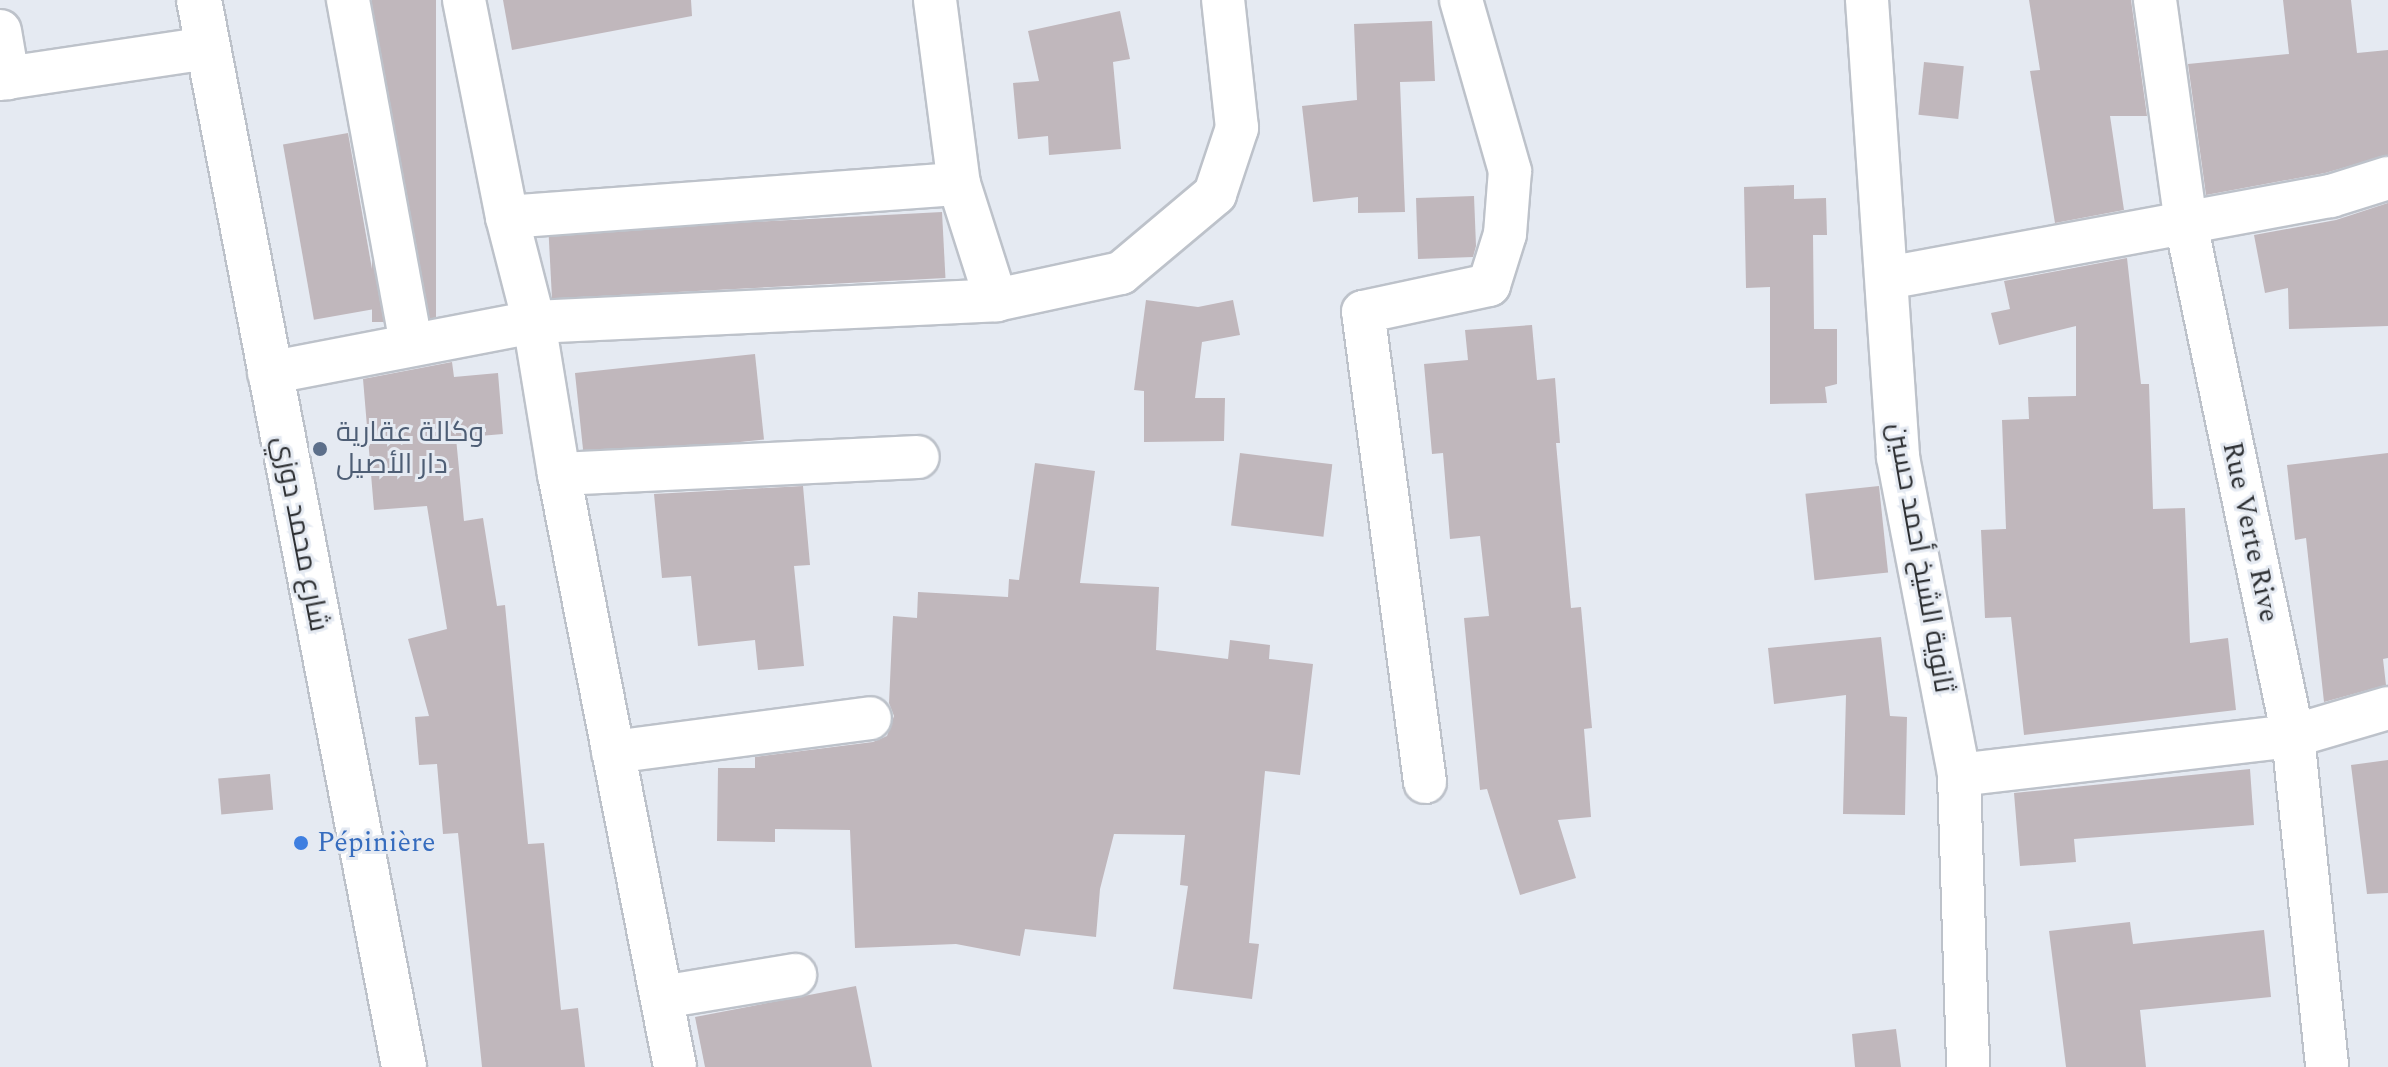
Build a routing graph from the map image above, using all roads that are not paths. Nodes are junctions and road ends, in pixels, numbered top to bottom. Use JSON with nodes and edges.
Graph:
{"nodes":[{"id":1,"x":199,"y":0,"type":"edge"},
{"id":2,"x":348,"y":0,"type":"edge"},
{"id":3,"x":464,"y":0,"type":"edge"},
{"id":4,"x":935,"y":0,"type":"edge"},
{"id":5,"x":1223,"y":0,"type":"edge"},
{"id":6,"x":1461,"y":0,"type":"edge"},
{"id":7,"x":1867,"y":0,"type":"edge"},
{"id":8,"x":2155,"y":0,"type":"edge"},
{"id":9,"x":0,"y":31,"type":"edge"},
{"id":10,"x":208,"y":48,"type":"junction"},
{"id":11,"x":4,"y":78,"type":"edge"},
{"id":12,"x":2388,"y":178,"type":"edge"},
{"id":13,"x":959,"y":184,"type":"junction"},
{"id":14,"x":507,"y":217,"type":"junction"},
{"id":15,"x":2186,"y":224,"type":"junction"},
{"id":16,"x":1887,"y":278,"type":"junction"},
{"id":17,"x":996,"y":300,"type":"junction"},
{"id":18,"x":534,"y":322,"type":"junction"},
{"id":19,"x":411,"y":344,"type":"junction"},
{"id":20,"x":269,"y":373,"type":"junction"},
{"id":21,"x":918,"y":457,"type":"dead end"},
{"id":22,"x":559,"y":474,"type":"junction"},
{"id":23,"x":2388,"y":708,"type":"edge"},
{"id":24,"x":870,"y":718,"type":"dead end"},
{"id":25,"x":2293,"y":736,"type":"junction"},
{"id":26,"x":613,"y":752,"type":"junction"},
{"id":27,"x":1959,"y":775,"type":"junction"},
{"id":28,"x":1425,"y":782,"type":"dead end"},
{"id":29,"x":795,"y":975,"type":"dead end"},
{"id":30,"x":662,"y":997,"type":"junction"},
{"id":31,"x":404,"y":1067,"type":"edge"},
{"id":32,"x":675,"y":1067,"type":"edge"},
{"id":33,"x":1968,"y":1067,"type":"edge"},
{"id":34,"x":2327,"y":1067,"type":"edge"}],
"edges":[{"from":1,"to":10,"type":"street","name":"شارع محمد دوزي"},
{"from":2,"to":19,"type":"street"},
{"from":3,"to":14,"type":"street"},
{"from":4,"to":13,"type":"street"},
{"from":5,"to":17,"type":"street"},
{"from":6,"to":28,"type":"street"},
{"from":7,"to":16,"type":"street","name":"ثانوية الشيخ أحمد حسين"},
{"from":8,"to":15,"type":"street","name":"Rue Verte Rive"},
{"from":9,"to":11,"type":"street"},
{"from":10,"to":11,"type":"street"},
{"from":10,"to":20,"type":"street","name":"شارع محمد دوزي"},
{"from":12,"to":15,"type":"street"},
{"from":13,"to":14,"type":"street"},
{"from":13,"to":17,"type":"street"},
{"from":14,"to":18,"type":"street"},
{"from":15,"to":16,"type":"street"},
{"from":15,"to":25,"type":"street","name":"Rue Verte Rive"},
{"from":16,"to":27,"type":"street","name":"ثانوية الشيخ أحمد حسين"},
{"from":17,"to":18,"type":"street"},
{"from":18,"to":19,"type":"street"},
{"from":18,"to":22,"type":"street"},
{"from":19,"to":20,"type":"street"},
{"from":20,"to":31,"type":"street","name":"شارع محمد دوزي"},
{"from":21,"to":22,"type":"street"},
{"from":22,"to":26,"type":"street"},
{"from":23,"to":25,"type":"street"},
{"from":24,"to":26,"type":"street"},
{"from":25,"to":27,"type":"street"},
{"from":25,"to":34,"type":"street","name":"Rue Verte Rive"},
{"from":26,"to":30,"type":"street"},
{"from":27,"to":33,"type":"street","name":"ثانوية الشيخ أحمد حسين"},
{"from":29,"to":30,"type":"street"},
{"from":30,"to":32,"type":"street"}]}
